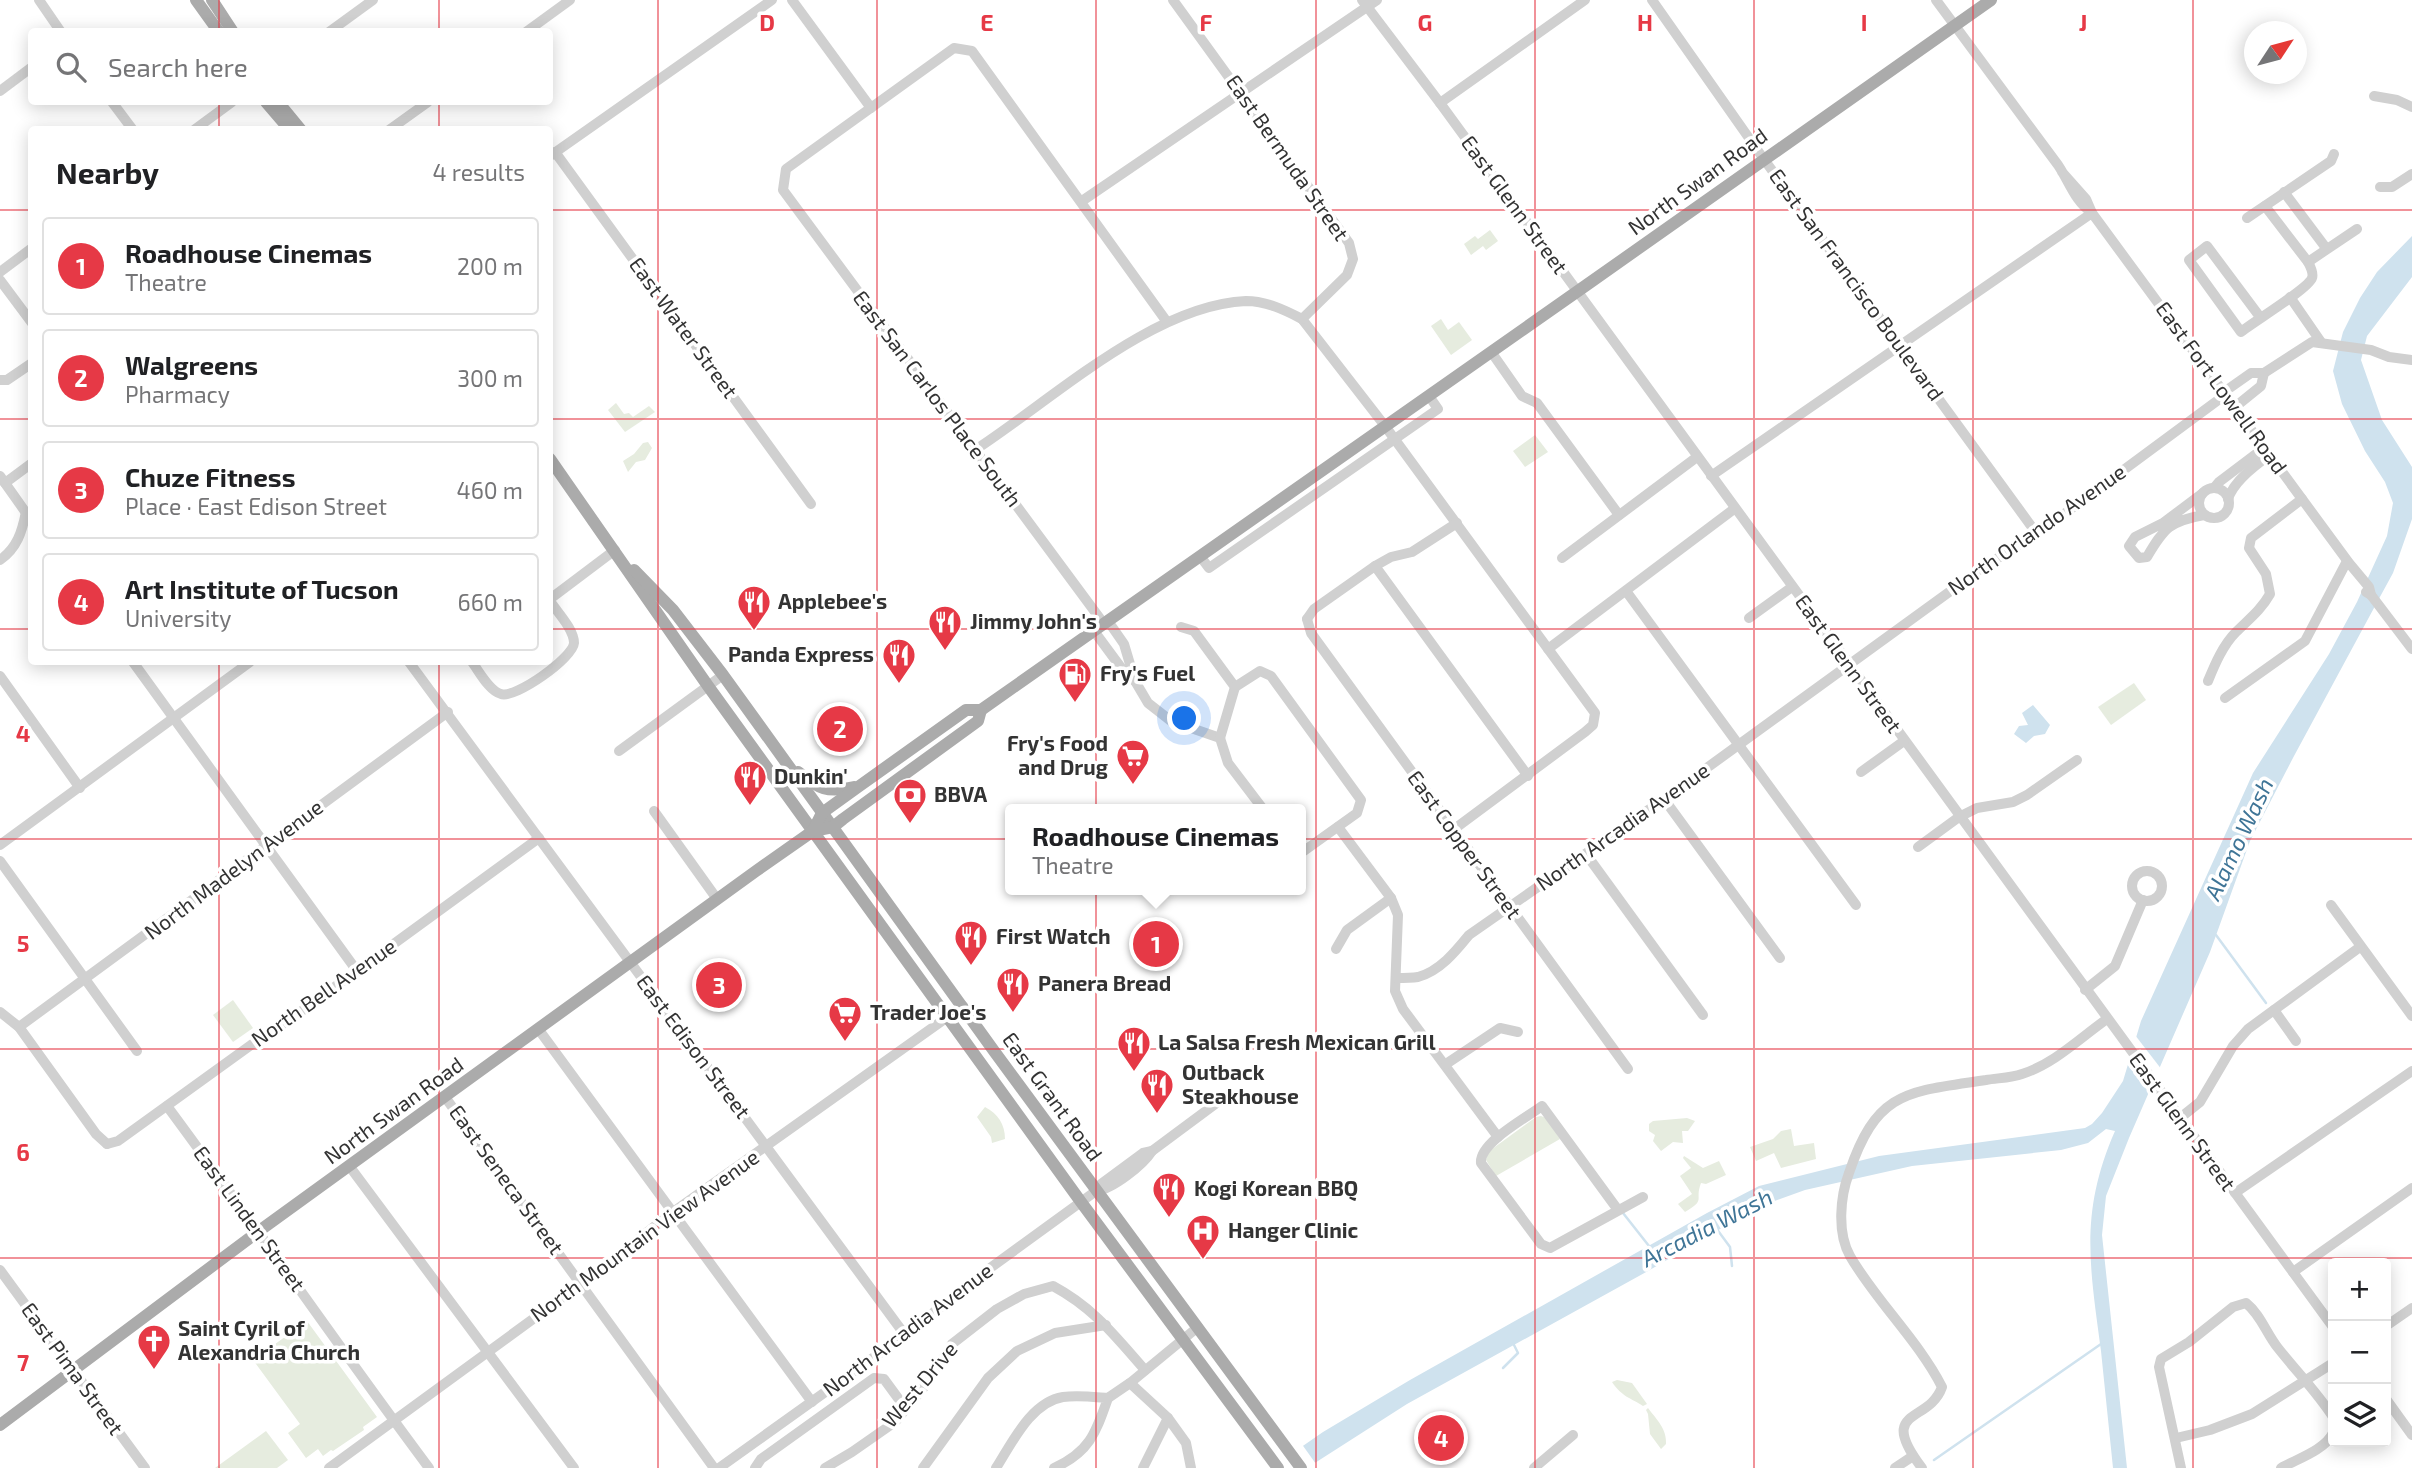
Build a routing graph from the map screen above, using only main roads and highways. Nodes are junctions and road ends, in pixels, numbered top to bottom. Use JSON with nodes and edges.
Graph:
{"nodes":[{"id":1,"x":196,"y":0,"type":"edge"},
{"id":2,"x":212,"y":0,"type":"edge"},
{"id":3,"x":1991,"y":0,"type":"edge"},
{"id":4,"x":216,"y":28,"type":"edge"},
{"id":5,"x":230,"y":28,"type":"edge"},
{"id":6,"x":269,"y":105,"type":"edge"},
{"id":7,"x":280,"y":105,"type":"edge"},
{"id":8,"x":287,"y":126,"type":"edge"},
{"id":9,"x":298,"y":126,"type":"edge"},
{"id":10,"x":553,"y":463,"type":"edge"},
{"id":11,"x":615,"y":550,"type":"junction"},
{"id":12,"x":981,"y":710,"type":"junction"},
{"id":13,"x":785,"y":761,"type":"junction"},
{"id":14,"x":858,"y":787,"type":"junction"},
{"id":15,"x":822,"y":813,"type":"junction"},
{"id":16,"x":832,"y":827,"type":"junction"},
{"id":17,"x":813,"y":831,"type":"junction"},
{"id":18,"x":0,"y":1425,"type":"edge"},
{"id":19,"x":1276,"y":1465,"type":"edge"},
{"id":20,"x":1301,"y":1468,"type":"edge"}],
"edges":[{"from":1,"to":4,"type":"main road"},
{"from":2,"to":5,"type":"main road"},
{"from":3,"to":12,"type":"main road","name":"North Swan Road"},
{"from":6,"to":8,"type":"main road"},
{"from":7,"to":9,"type":"main road"},
{"from":10,"to":11,"type":"main road","name":"East Grant Road"},
{"from":11,"to":13,"type":"main road","name":"East Grant Road"},
{"from":11,"to":17,"type":"main road","name":"East Grant Road"},
{"from":12,"to":14,"type":"main road","name":"North Swan Road"},
{"from":12,"to":16,"type":"main road","name":"North Swan Road"},
{"from":13,"to":14,"type":"main road"},
{"from":13,"to":15,"type":"main road","name":"East Grant Road"},
{"from":14,"to":15,"type":"main road","name":"North Swan Road"},
{"from":15,"to":16,"type":"main road","name":"East Grant Road"},
{"from":15,"to":17,"type":"main road","name":"North Swan Road"},
{"from":16,"to":17,"type":"main road","name":"North Swan Road"},
{"from":16,"to":20,"type":"main road","name":"East Grant Road"},
{"from":17,"to":18,"type":"main road","name":"North Swan Road"},
{"from":17,"to":19,"type":"main road","name":"East Grant Road"}]}
